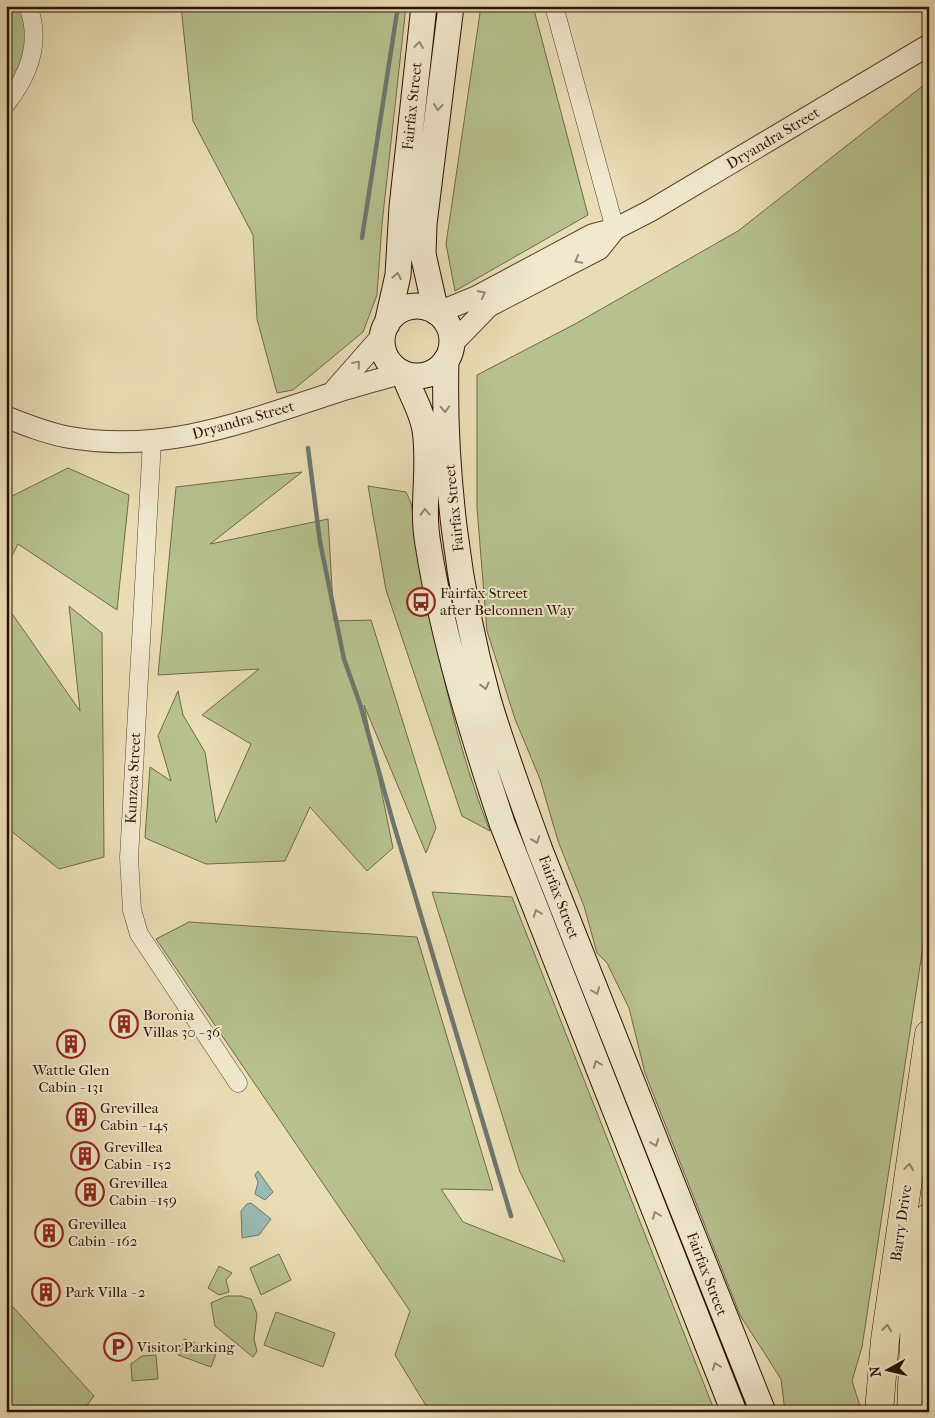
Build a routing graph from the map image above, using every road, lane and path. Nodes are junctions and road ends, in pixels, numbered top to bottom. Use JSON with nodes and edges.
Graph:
{"nodes":[{"id":1,"x":28,"y":6,"type":"edge"},
{"id":2,"x":424,"y":6,"type":"edge"},
{"id":3,"x":451,"y":6,"type":"edge"},
{"id":4,"x":554,"y":6,"type":"edge"},
{"id":5,"x":929,"y":45,"type":"edge"},
{"id":6,"x":6,"y":104,"type":"edge"},
{"id":7,"x":615,"y":229,"type":"junction"},
{"id":8,"x":436,"y":313,"type":"junction"},
{"id":9,"x":385,"y":330,"type":"junction"},
{"id":10,"x":449,"y":352,"type":"junction"},
{"id":11,"x":403,"y":373,"type":"junction"},
{"id":12,"x":332,"y":393,"type":"junction"},
{"id":13,"x":6,"y":417,"type":"edge"},
{"id":14,"x":152,"y":441,"type":"junction"},
{"id":15,"x":929,"y":1034,"type":"edge"},
{"id":16,"x":238,"y":1083,"type":"dead end"},
{"id":17,"x":929,"y":1217,"type":"edge"},
{"id":18,"x":910,"y":1411,"type":"edge"},
{"id":19,"x":734,"y":1412,"type":"edge"},
{"id":20,"x":763,"y":1412,"type":"edge"},
{"id":21,"x":879,"y":1412,"type":"edge"}],
"edges":[{"from":1,"to":6,"type":"street"},
{"from":9,"to":2,"type":"main road","name":"Fairfax Street","one_way":true},
{"from":3,"to":8,"type":"main road","name":"Fairfax Street","one_way":true},
{"from":4,"to":7,"type":"street"},
{"from":5,"to":7,"type":"street","name":"Dryandra Street"},
{"from":8,"to":7,"type":"street","name":"Dryandra Street","one_way":true},
{"from":7,"to":10,"type":"street","name":"Dryandra Street","one_way":true},
{"from":8,"to":9,"type":"main road"},
{"from":8,"to":10,"type":"main road"},
{"from":9,"to":11,"type":"main road"},
{"from":12,"to":9,"type":"street","one_way":true},
{"from":10,"to":11,"type":"main road"},
{"from":10,"to":20,"type":"main road","name":"Fairfax Street","one_way":true},
{"from":11,"to":12,"type":"street","name":"Dryandra Street"},
{"from":19,"to":11,"type":"main road","name":"Fairfax Street","one_way":true},
{"from":12,"to":14,"type":"street","name":"Dryandra Street"},
{"from":13,"to":14,"type":"street","name":"Dryandra Street"},
{"from":14,"to":16,"type":"street","name":"Kunzea Street"},
{"from":21,"to":15,"type":"main road","name":"Barry Drive","one_way":true},
{"from":17,"to":18,"type":"main road","name":"Barry Drive"}]}
